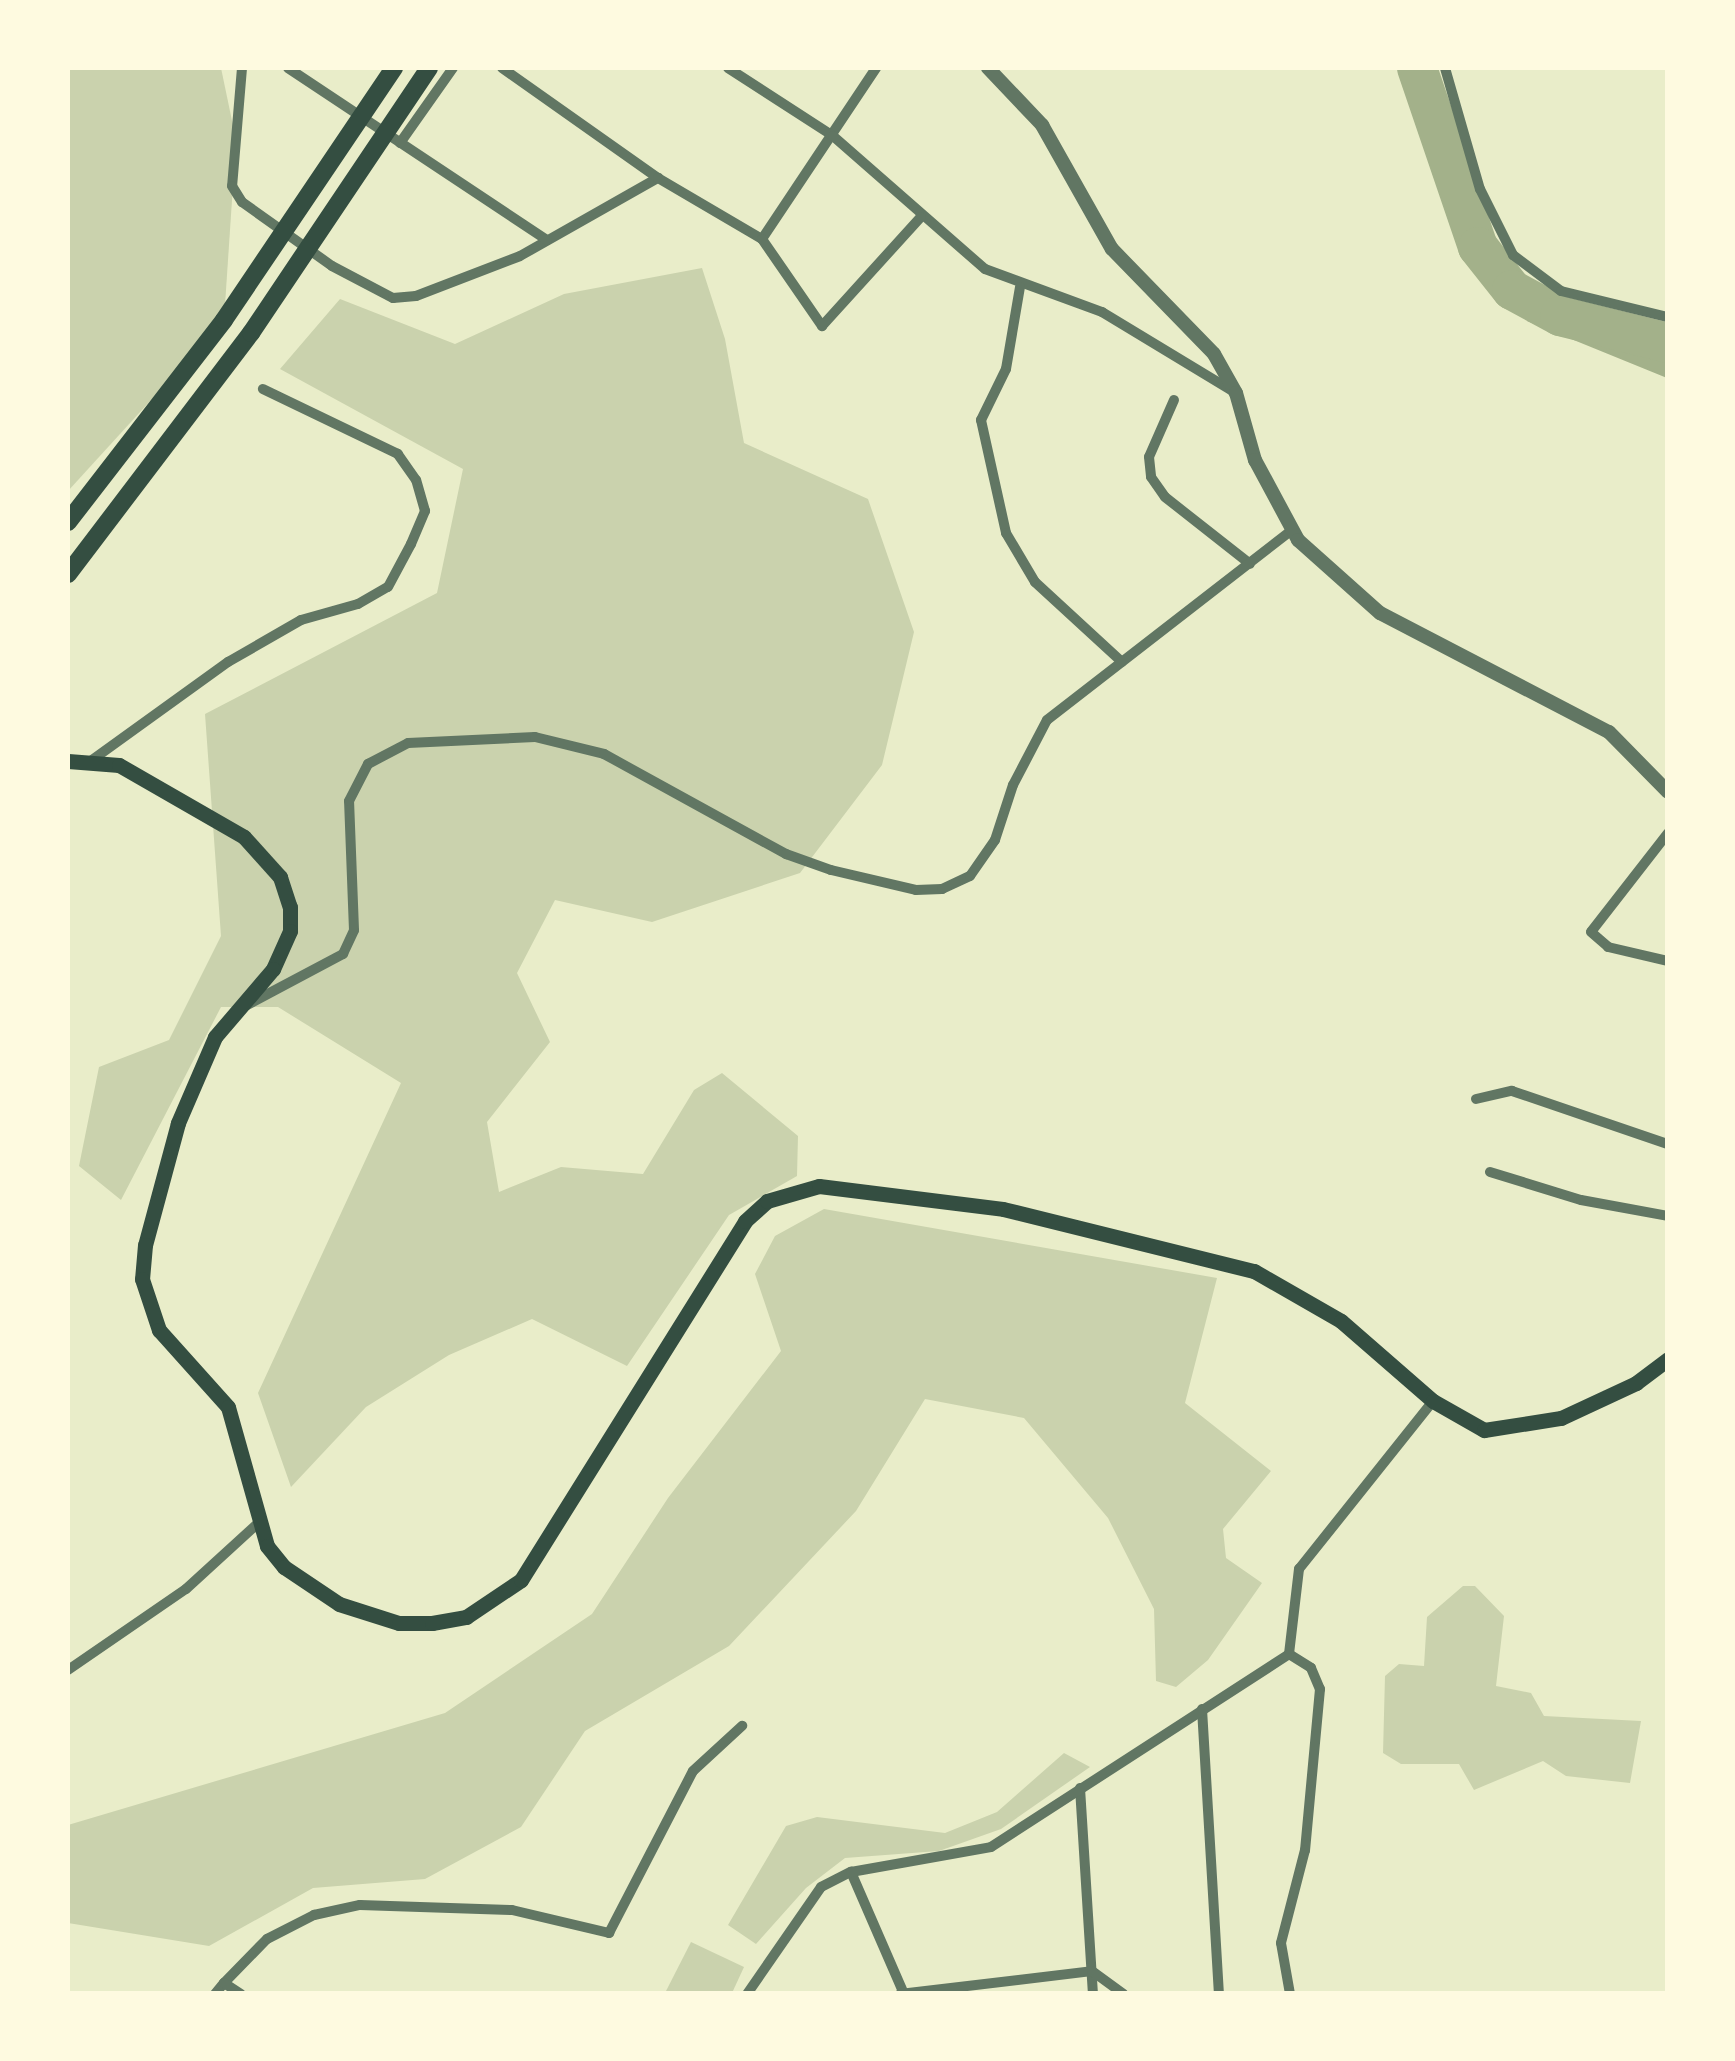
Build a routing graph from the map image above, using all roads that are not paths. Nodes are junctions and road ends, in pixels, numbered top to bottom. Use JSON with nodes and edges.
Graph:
{"nodes":[{"id":1,"x":242,"y":68,"type":"edge"},
{"id":2,"x":288,"y":68,"type":"edge"},
{"id":3,"x":394,"y":68,"type":"edge"},
{"id":4,"x":429,"y":68,"type":"edge"},
{"id":5,"x":452,"y":68,"type":"edge"},
{"id":6,"x":502,"y":68,"type":"edge"},
{"id":7,"x":728,"y":68,"type":"edge"},
{"id":8,"x":876,"y":68,"type":"edge"},
{"id":9,"x":988,"y":68,"type":"edge"},
{"id":10,"x":1445,"y":68,"type":"edge"},
{"id":11,"x":833,"y":136,"type":"junction"},
{"id":12,"x":400,"y":142,"type":"junction"},
{"id":13,"x":658,"y":178,"type":"junction"},
{"id":14,"x":921,"y":218,"type":"junction"},
{"id":15,"x":762,"y":239,"type":"junction"},
{"id":16,"x":547,"y":240,"type":"junction"},
{"id":17,"x":1020,"y":286,"type":"junction"},
{"id":18,"x":1668,"y":317,"type":"edge"},
{"id":19,"x":224,"y":320,"type":"junction"},
{"id":20,"x":263,"y":389,"type":"dead end"},
{"id":21,"x":1236,"y":393,"type":"junction"},
{"id":22,"x":1174,"y":400,"type":"dead end"},
{"id":23,"x":68,"y":511,"type":"edge"},
{"id":24,"x":68,"y":522,"type":"edge"},
{"id":25,"x":1291,"y":531,"type":"junction"},
{"id":26,"x":1250,"y":564,"type":"junction"},
{"id":27,"x":68,"y":577,"type":"edge"},
{"id":28,"x":1122,"y":662,"type":"junction"},
{"id":29,"x":68,"y":760,"type":"edge"},
{"id":30,"x":92,"y":760,"type":"junction"},
{"id":31,"x":1668,"y":792,"type":"edge"},
{"id":32,"x":1668,"y":834,"type":"edge"},
{"id":33,"x":1668,"y":961,"type":"edge"},
{"id":34,"x":230,"y":1015,"type":"junction"},
{"id":35,"x":1476,"y":1099,"type":"dead end"},
{"id":36,"x":1668,"y":1144,"type":"edge"},
{"id":37,"x":1490,"y":1172,"type":"dead end"},
{"id":38,"x":1668,"y":1216,"type":"edge"},
{"id":39,"x":1666,"y":1366,"type":"edge"},
{"id":40,"x":1434,"y":1401,"type":"junction"},
{"id":41,"x":256,"y":1525,"type":"junction"},
{"id":42,"x":1289,"y":1654,"type":"junction"},
{"id":43,"x":68,"y":1670,"type":"edge"},
{"id":44,"x":1202,"y":1710,"type":"junction"},
{"id":45,"x":742,"y":1726,"type":"dead end"},
{"id":46,"x":1080,"y":1788,"type":"junction"},
{"id":47,"x":851,"y":1872,"type":"junction"},
{"id":48,"x":1092,"y":1970,"type":"junction"},
{"id":49,"x":224,"y":1983,"type":"junction"},
{"id":50,"x":902,"y":1992,"type":"edge"},
{"id":51,"x":215,"y":1994,"type":"edge"},
{"id":52,"x":241,"y":1994,"type":"edge"},
{"id":53,"x":746,"y":1994,"type":"edge"},
{"id":54,"x":1093,"y":1994,"type":"edge"},
{"id":55,"x":1124,"y":1994,"type":"edge"},
{"id":56,"x":1219,"y":1994,"type":"edge"},
{"id":57,"x":1290,"y":1994,"type":"edge"}],
"edges":[{"from":1,"to":16,"type":"street"},
{"from":2,"to":12,"type":"street"},
{"from":3,"to":19,"type":"highway"},
{"from":4,"to":27,"type":"highway"},
{"from":5,"to":12,"type":"street"},
{"from":6,"to":13,"type":"street"},
{"from":7,"to":11,"type":"street"},
{"from":8,"to":11,"type":"street"},
{"from":9,"to":21,"type":"street"},
{"from":10,"to":18,"type":"street"},
{"from":11,"to":14,"type":"street"},
{"from":11,"to":15,"type":"street"},
{"from":12,"to":16,"type":"street"},
{"from":13,"to":15,"type":"street"},
{"from":13,"to":16,"type":"street"},
{"from":14,"to":15,"type":"street"},
{"from":14,"to":17,"type":"street"},
{"from":17,"to":21,"type":"street"},
{"from":17,"to":28,"type":"street"},
{"from":19,"to":23,"type":"highway"},
{"from":19,"to":24,"type":"highway"},
{"from":20,"to":30,"type":"street"},
{"from":21,"to":25,"type":"street"},
{"from":22,"to":26,"type":"street"},
{"from":25,"to":26,"type":"street"},
{"from":25,"to":31,"type":"street"},
{"from":26,"to":28,"type":"street"},
{"from":28,"to":34,"type":"street"},
{"from":29,"to":30,"type":"main road"},
{"from":30,"to":34,"type":"main road"},
{"from":32,"to":33,"type":"street"},
{"from":34,"to":41,"type":"main road"},
{"from":35,"to":36,"type":"street"},
{"from":37,"to":38,"type":"street"},
{"from":39,"to":40,"type":"main road"},
{"from":40,"to":41,"type":"main road"},
{"from":40,"to":42,"type":"street"},
{"from":41,"to":43,"type":"street"},
{"from":42,"to":44,"type":"street"},
{"from":42,"to":57,"type":"street"},
{"from":44,"to":46,"type":"street"},
{"from":44,"to":56,"type":"street"},
{"from":45,"to":49,"type":"street"},
{"from":46,"to":47,"type":"street"},
{"from":46,"to":48,"type":"street"},
{"from":47,"to":50,"type":"street"},
{"from":47,"to":53,"type":"street"},
{"from":48,"to":50,"type":"street"},
{"from":48,"to":54,"type":"street"},
{"from":48,"to":55,"type":"street"},
{"from":49,"to":51,"type":"street"},
{"from":49,"to":52,"type":"street"}]}
